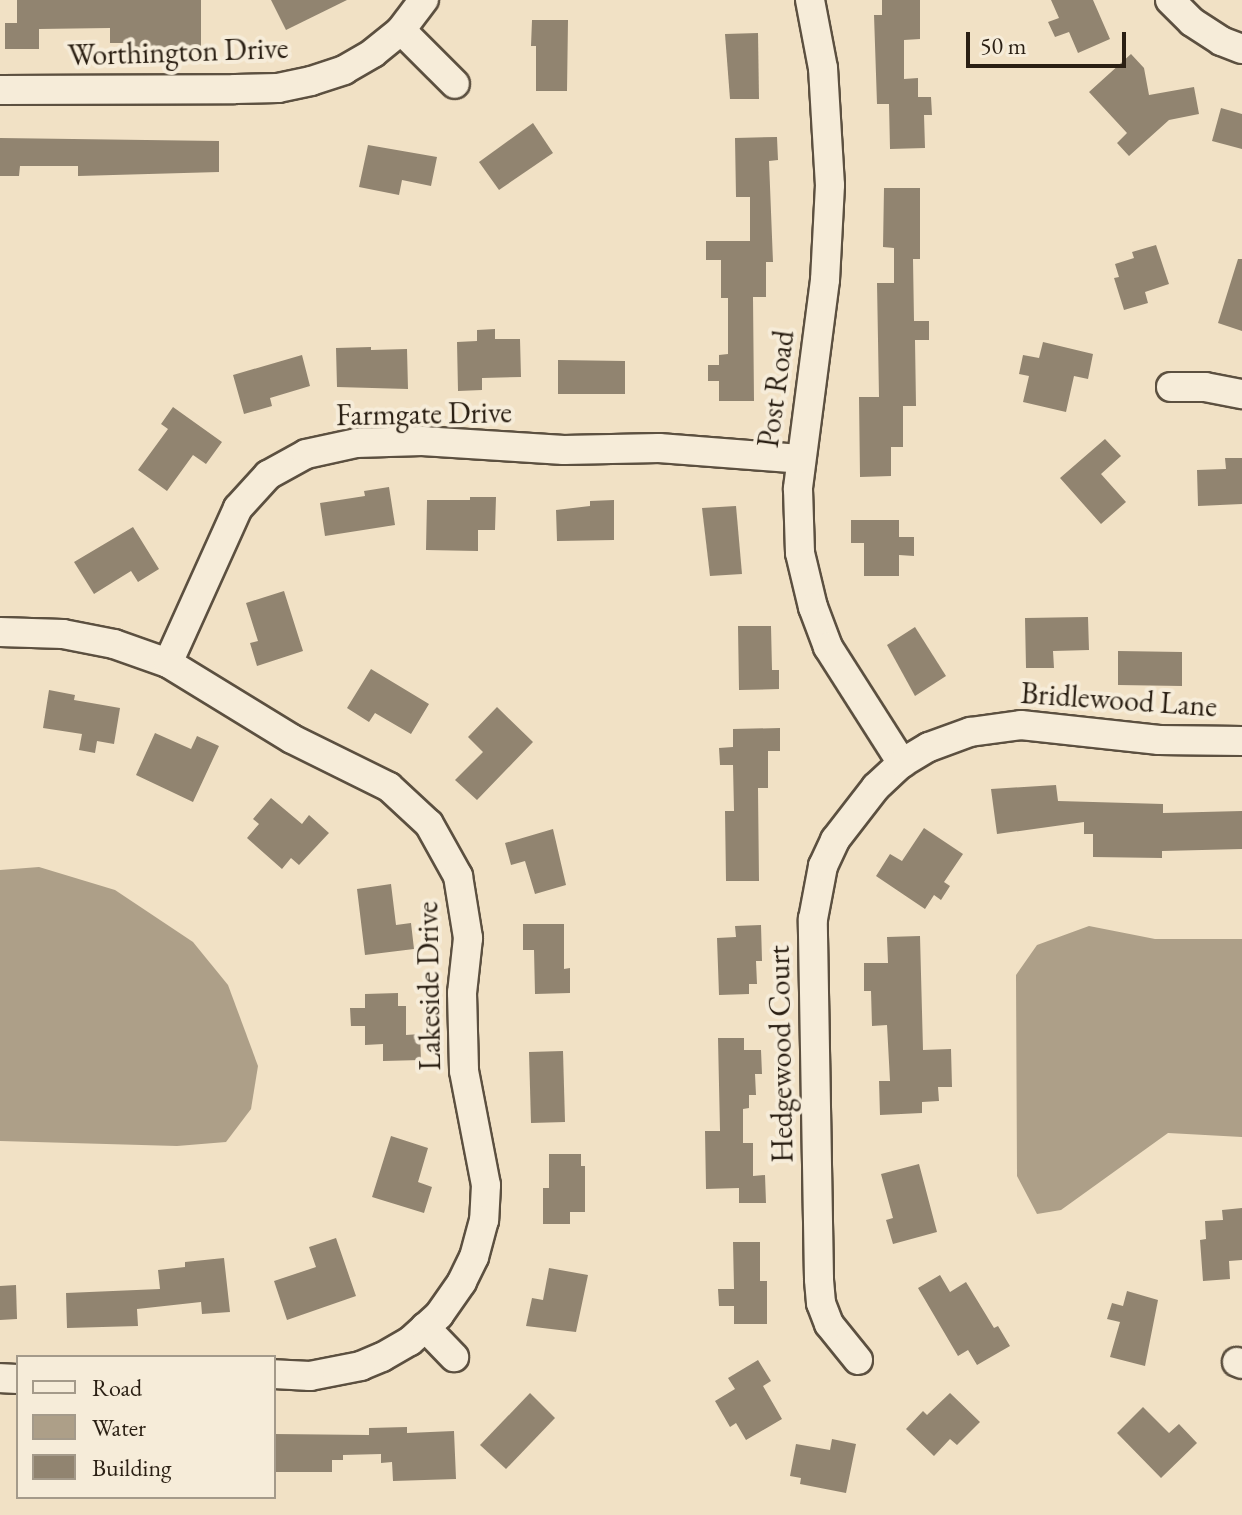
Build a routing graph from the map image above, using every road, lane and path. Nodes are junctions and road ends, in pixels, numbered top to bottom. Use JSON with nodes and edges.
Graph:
{"nodes":[{"id":1,"x":424,"y":0,"type":"edge"},
{"id":2,"x":810,"y":0,"type":"edge"},
{"id":3,"x":1170,"y":0,"type":"edge"},
{"id":4,"x":401,"y":30,"type":"junction"},
{"id":5,"x":1242,"y":49,"type":"edge"},
{"id":6,"x":455,"y":84,"type":"dead end"},
{"id":7,"x":0,"y":90,"type":"edge"},
{"id":8,"x":1171,"y":387,"type":"dead end"},
{"id":9,"x":1242,"y":394,"type":"edge"},
{"id":10,"x":801,"y":459,"type":"junction"},
{"id":11,"x":0,"y":632,"type":"edge"},
{"id":12,"x":168,"y":663,"type":"junction"},
{"id":13,"x":1242,"y":741,"type":"edge"},
{"id":14,"x":902,"y":763,"type":"junction"},
{"id":15,"x":425,"y":1327,"type":"junction"},
{"id":16,"x":454,"y":1357,"type":"dead end"},
{"id":17,"x":858,"y":1360,"type":"dead end"},
{"id":18,"x":276,"y":1374,"type":"edge"}],
"edges":[{"from":1,"to":4,"type":"street","name":"Worthington Drive"},
{"from":2,"to":10,"type":"street","name":"Post Road"},
{"from":3,"to":5,"type":"street"},
{"from":4,"to":6,"type":"street"},
{"from":4,"to":7,"type":"street","name":"Worthington Drive"},
{"from":8,"to":9,"type":"street"},
{"from":10,"to":12,"type":"street","name":"Farmgate Drive"},
{"from":10,"to":14,"type":"street","name":"Post Road"},
{"from":11,"to":12,"type":"street","name":"Lakeside Drive"},
{"from":12,"to":15,"type":"street","name":"Lakeside Drive"},
{"from":13,"to":14,"type":"street","name":"Bridlewood Lane"},
{"from":14,"to":17,"type":"street","name":"Hedgewood Court"},
{"from":15,"to":16,"type":"street"},
{"from":15,"to":18,"type":"street","name":"Lakeside Drive"}]}
